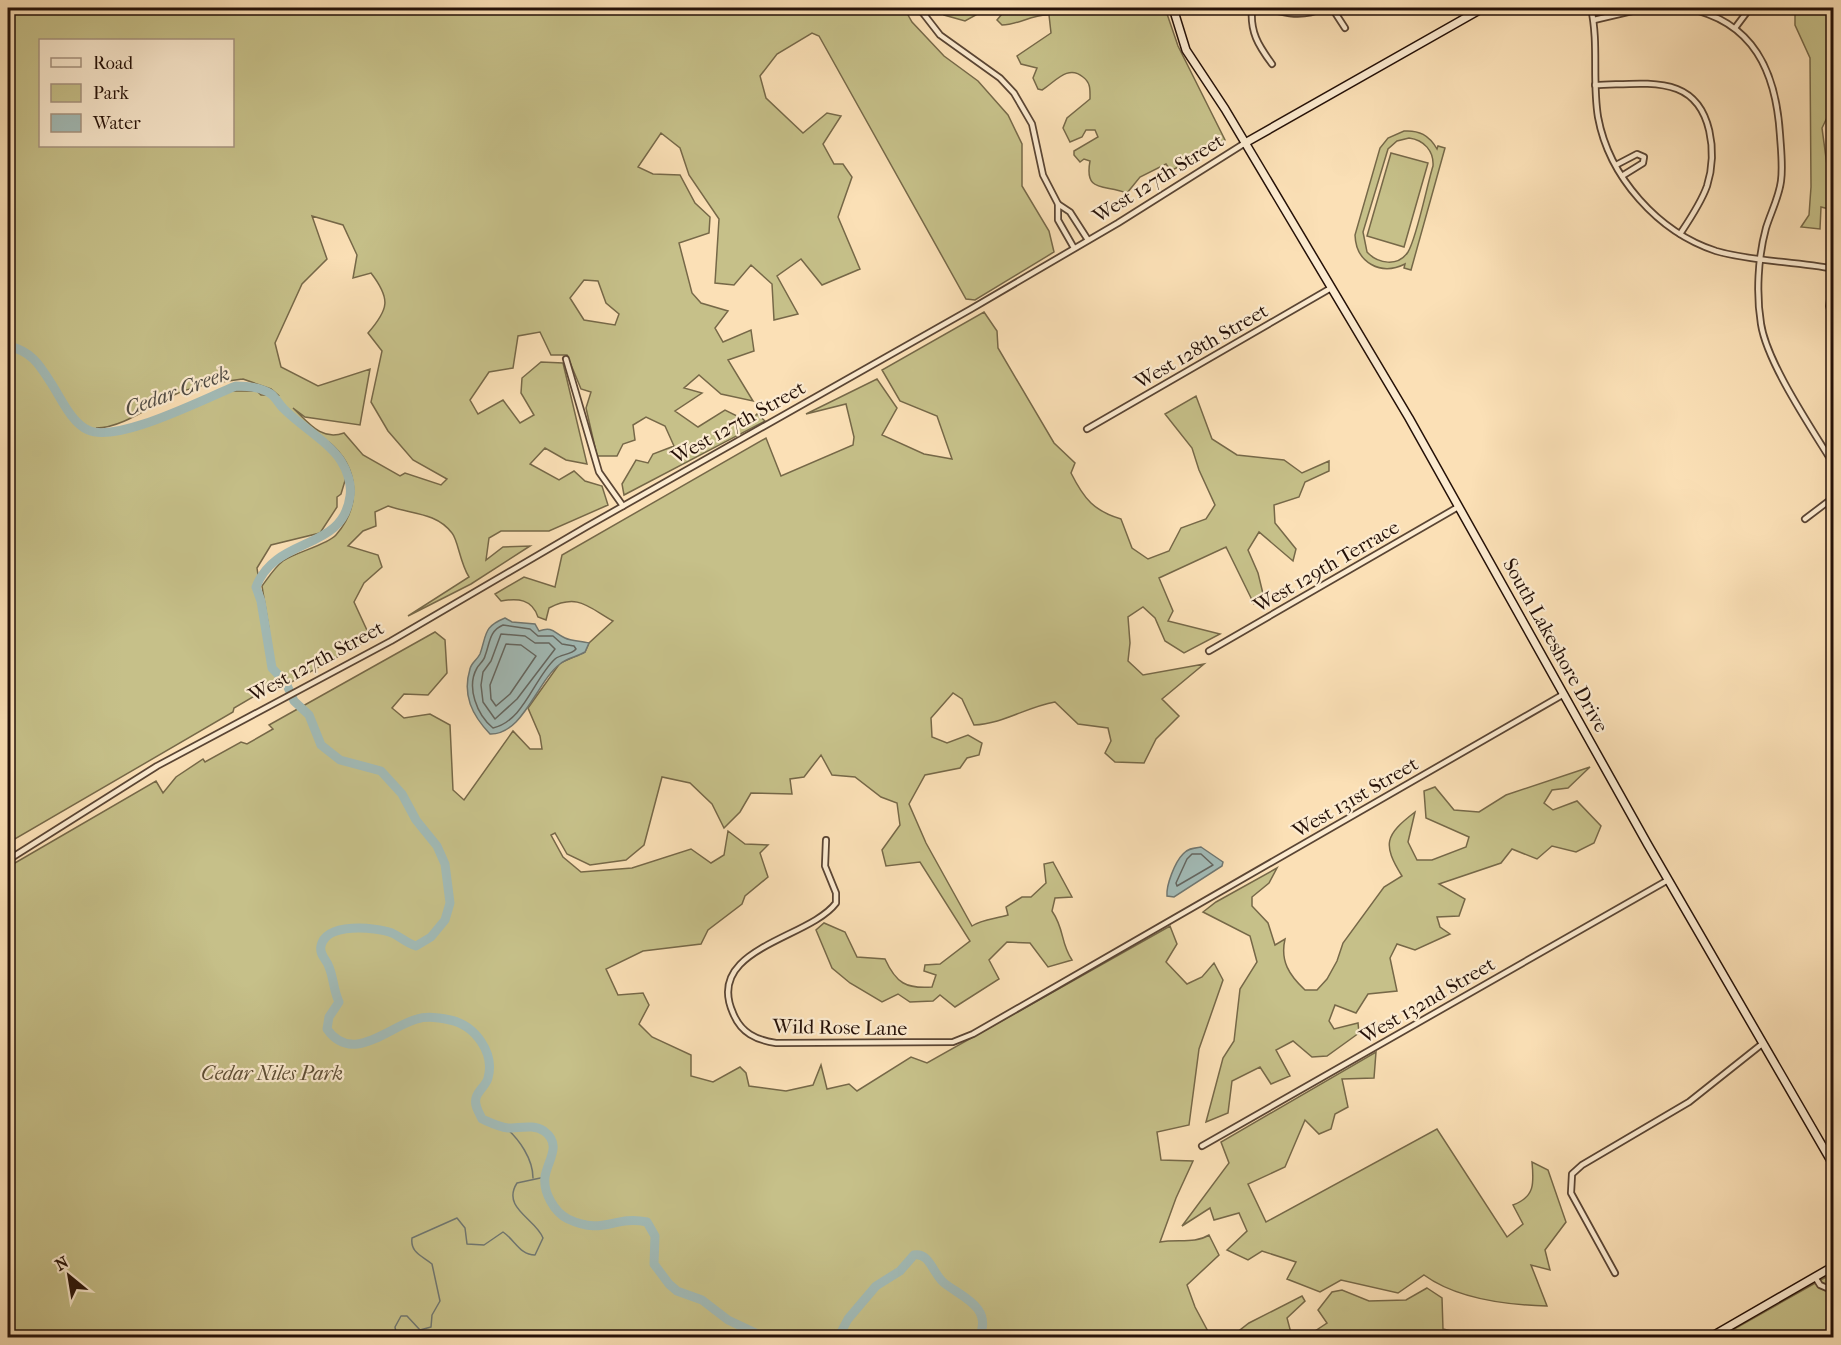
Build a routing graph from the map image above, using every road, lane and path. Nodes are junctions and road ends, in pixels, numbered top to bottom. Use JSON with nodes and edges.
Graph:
{"nodes":[{"id":1,"x":919,"y":8,"type":"edge"},
{"id":2,"x":1173,"y":8,"type":"edge"},
{"id":3,"x":1252,"y":8,"type":"edge"},
{"id":4,"x":1264,"y":8,"type":"edge"},
{"id":5,"x":1323,"y":8,"type":"edge"},
{"id":6,"x":1332,"y":8,"type":"edge"},
{"id":7,"x":1483,"y":8,"type":"edge"},
{"id":8,"x":1591,"y":8,"type":"edge"},
{"id":9,"x":1645,"y":8,"type":"edge"},
{"id":10,"x":1686,"y":8,"type":"edge"},
{"id":11,"x":1750,"y":8,"type":"edge"},
{"id":12,"x":1594,"y":20,"type":"junction"},
{"id":13,"x":1345,"y":28,"type":"dead end"},
{"id":14,"x":1735,"y":28,"type":"junction"},
{"id":15,"x":1272,"y":64,"type":"dead end"},
{"id":16,"x":1595,"y":85,"type":"junction"},
{"id":17,"x":1245,"y":143,"type":"junction"},
{"id":18,"x":1616,"y":165,"type":"junction"},
{"id":19,"x":1622,"y":177,"type":"junction"},
{"id":20,"x":1058,"y":204,"type":"junction"},
{"id":21,"x":1680,"y":234,"type":"junction"},
{"id":22,"x":1088,"y":240,"type":"junction"},
{"id":23,"x":1074,"y":248,"type":"junction"},
{"id":24,"x":1761,"y":258,"type":"junction"},
{"id":25,"x":1833,"y":269,"type":"edge"},
{"id":26,"x":1833,"y":274,"type":"edge"},
{"id":27,"x":1331,"y":288,"type":"junction"},
{"id":28,"x":1833,"y":324,"type":"edge"},
{"id":29,"x":566,"y":359,"type":"dead end"},
{"id":30,"x":1087,"y":429,"type":"dead end"},
{"id":31,"x":1833,"y":465,"type":"edge"},
{"id":32,"x":1833,"y":496,"type":"edge"},
{"id":33,"x":623,"y":506,"type":"junction"},
{"id":34,"x":1458,"y":507,"type":"junction"},
{"id":35,"x":1805,"y":519,"type":"dead end"},
{"id":36,"x":1209,"y":651,"type":"dead end"},
{"id":37,"x":1564,"y":694,"type":"junction"},
{"id":38,"x":826,"y":840,"type":"dead end"},
{"id":39,"x":8,"y":860,"type":"edge"},
{"id":40,"x":1668,"y":879,"type":"junction"},
{"id":41,"x":1160,"y":926,"type":"joint"},
{"id":42,"x":1762,"y":1044,"type":"junction"},
{"id":43,"x":1202,"y":1146,"type":"dead end"},
{"id":44,"x":1833,"y":1166,"type":"edge"},
{"id":45,"x":1833,"y":1266,"type":"edge"},
{"id":46,"x":1615,"y":1273,"type":"dead end"},
{"id":47,"x":1815,"y":1277,"type":"junction"},
{"id":48,"x":1833,"y":1291,"type":"edge"},
{"id":49,"x":1709,"y":1338,"type":"edge"}],
"edges":[{"from":1,"to":20,"type":"street"},
{"from":2,"to":17,"type":"street","name":"South Lakeshore Drive"},
{"from":3,"to":15,"type":"street"},
{"from":4,"to":5,"type":"street"},
{"from":6,"to":13,"type":"street"},
{"from":7,"to":17,"type":"street","name":"West 127th Street"},
{"from":8,"to":12,"type":"street"},
{"from":9,"to":12,"type":"street"},
{"from":10,"to":14,"type":"street"},
{"from":11,"to":14,"type":"street"},
{"from":12,"to":16,"type":"street"},
{"from":14,"to":24,"type":"street"},
{"from":16,"to":18,"type":"street"},
{"from":16,"to":21,"type":"street"},
{"from":17,"to":22,"type":"street","name":"West 127th Street"},
{"from":17,"to":27,"type":"street","name":"South Lakeshore Drive"},
{"from":18,"to":19,"type":"street"},
{"from":18,"to":19,"type":"street"},
{"from":19,"to":21,"type":"street"},
{"from":20,"to":22,"type":"street"},
{"from":20,"to":23,"type":"street"},
{"from":21,"to":24,"type":"street"},
{"from":22,"to":23,"type":"street","name":"West 127th Street"},
{"from":23,"to":33,"type":"street","name":"West 127th Street"},
{"from":24,"to":25,"type":"street"},
{"from":24,"to":31,"type":"street"},
{"from":26,"to":28,"type":"street"},
{"from":27,"to":30,"type":"street","name":"West 128th Street"},
{"from":27,"to":34,"type":"street","name":"South Lakeshore Drive"},
{"from":29,"to":33,"type":"street"},
{"from":32,"to":35,"type":"street"},
{"from":33,"to":39,"type":"street","name":"West 127th Street"},
{"from":34,"to":36,"type":"street","name":"West 129th Terrace"},
{"from":34,"to":37,"type":"street","name":"South Lakeshore Drive"},
{"from":37,"to":40,"type":"street","name":"South Lakeshore Drive"},
{"from":37,"to":41,"type":"street","name":"West 131st Street"},
{"from":38,"to":41,"type":"street","name":"Wild Rose Lane"},
{"from":40,"to":42,"type":"street","name":"South Lakeshore Drive"},
{"from":40,"to":43,"type":"street","name":"West 132nd Street"},
{"from":42,"to":44,"type":"street","name":"South Lakeshore Drive"},
{"from":42,"to":46,"type":"street"},
{"from":45,"to":47,"type":"street"},
{"from":47,"to":48,"type":"street"},
{"from":47,"to":49,"type":"street"}]}
